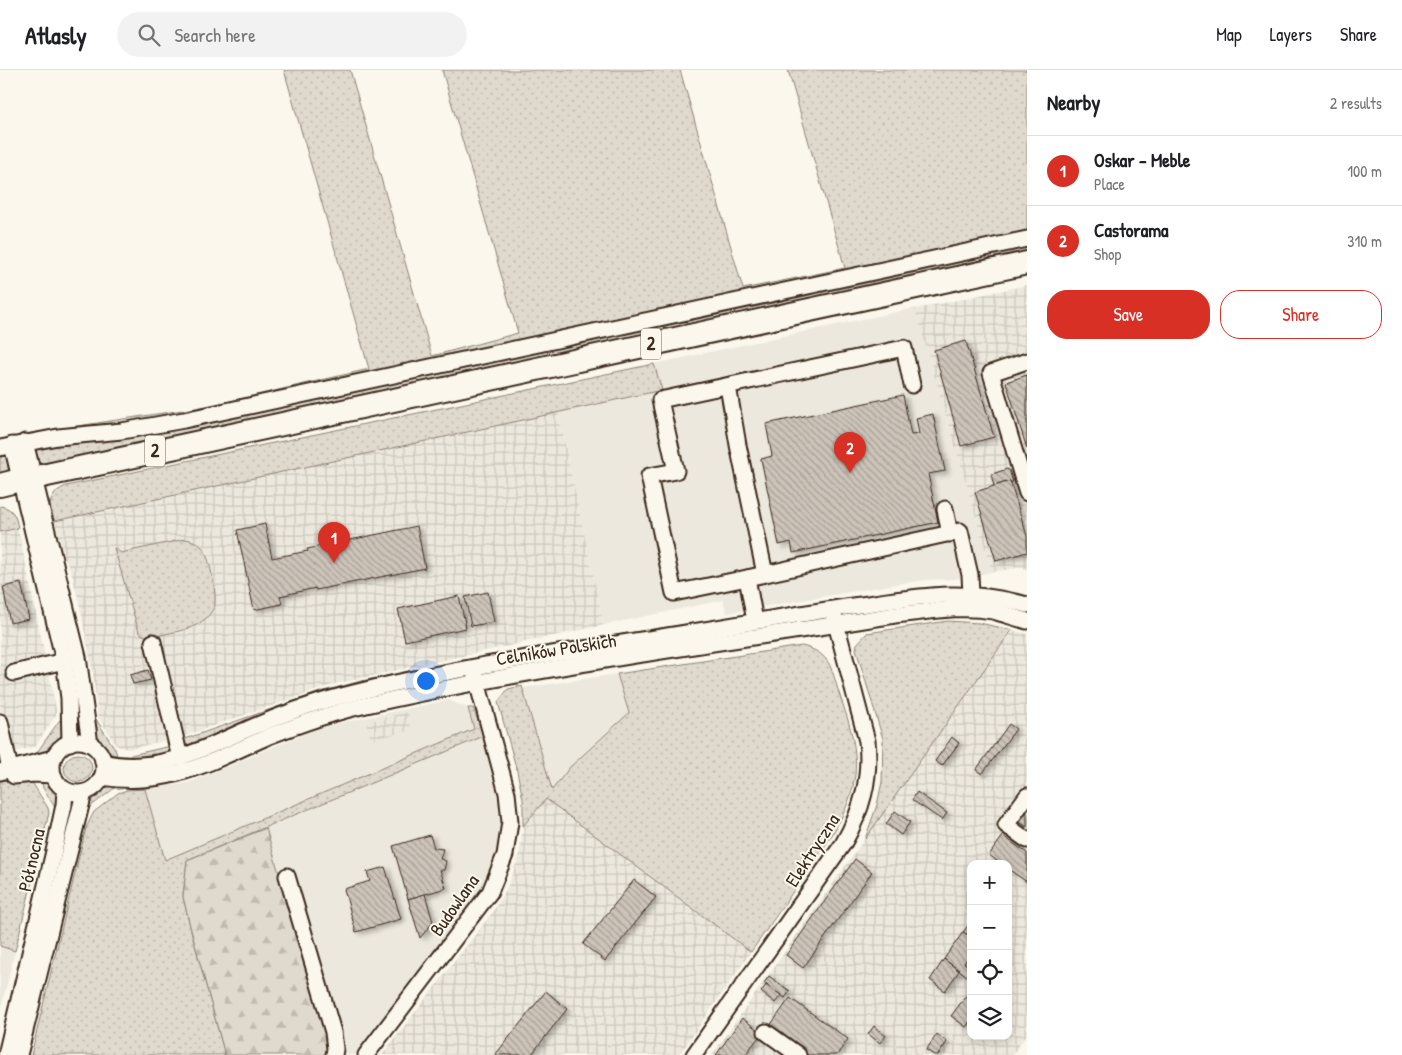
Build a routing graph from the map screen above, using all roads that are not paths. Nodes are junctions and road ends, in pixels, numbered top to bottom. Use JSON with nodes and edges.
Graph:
{"nodes":[{"id":1,"x":1027,"y":239,"type":"edge"},
{"id":2,"x":1027,"y":263,"type":"edge"},
{"id":3,"x":1027,"y":361,"type":"edge"},
{"id":4,"x":728,"y":386,"type":"junction"},
{"id":5,"x":912,"y":386,"type":"dead end"},
{"id":6,"x":13,"y":445,"type":"edge"},
{"id":7,"x":18,"y":481,"type":"edge"},
{"id":8,"x":1027,"y":493,"type":"edge"},
{"id":9,"x":945,"y":509,"type":"dead end"},
{"id":10,"x":950,"y":534,"type":"junction"},
{"id":11,"x":765,"y":574,"type":"junction"},
{"id":12,"x":747,"y":578,"type":"junction"},
{"id":13,"x":971,"y":594,"type":"junction"},
{"id":14,"x":1027,"y":605,"type":"edge"},
{"id":15,"x":833,"y":609,"type":"junction"},
{"id":16,"x":1027,"y":621,"type":"edge"},
{"id":17,"x":755,"y":622,"type":"junction"},
{"id":18,"x":835,"y":625,"type":"junction"},
{"id":19,"x":153,"y":642,"type":"dead end"},
{"id":20,"x":77,"y":657,"type":"junction"},
{"id":21,"x":14,"y":673,"type":"dead end"},
{"id":22,"x":475,"y":674,"type":"junction"},
{"id":23,"x":0,"y":722,"type":"edge"},
{"id":24,"x":70,"y":743,"type":"junction"},
{"id":25,"x":90,"y":744,"type":"junction"},
{"id":26,"x":53,"y":758,"type":"junction"},
{"id":27,"x":180,"y":758,"type":"junction"},
{"id":28,"x":102,"y":770,"type":"junction"},
{"id":29,"x":3,"y":773,"type":"edge"},
{"id":30,"x":53,"y":775,"type":"junction"},
{"id":31,"x":64,"y":790,"type":"junction"},
{"id":32,"x":84,"y":793,"type":"junction"},
{"id":33,"x":1027,"y":796,"type":"edge"},
{"id":34,"x":1027,"y":840,"type":"edge"},
{"id":35,"x":287,"y":876,"type":"dead end"},
{"id":36,"x":766,"y":1032,"type":"dead end"},
{"id":37,"x":6,"y":1055,"type":"edge"},
{"id":38,"x":19,"y":1055,"type":"edge"},
{"id":39,"x":334,"y":1055,"type":"edge"},
{"id":40,"x":366,"y":1055,"type":"edge"},
{"id":41,"x":694,"y":1055,"type":"edge"},
{"id":42,"x":798,"y":1055,"type":"edge"}],
"edges":[{"from":1,"to":6,"type":"street"},
{"from":2,"to":7,"type":"highway","number":"2"},
{"from":3,"to":8,"type":"street"},
{"from":4,"to":5,"type":"street"},
{"from":4,"to":11,"type":"street"},
{"from":4,"to":12,"type":"street"},
{"from":6,"to":7,"type":"street"},
{"from":7,"to":20,"type":"street"},
{"from":9,"to":10,"type":"street"},
{"from":10,"to":11,"type":"street"},
{"from":10,"to":13,"type":"street"},
{"from":11,"to":12,"type":"street"},
{"from":12,"to":17,"type":"street"},
{"from":13,"to":14,"type":"street","name":"Celników Polskich"},
{"from":13,"to":15,"type":"street","name":"Celników Polskich"},
{"from":15,"to":17,"type":"street","name":"Celników Polskich"},
{"from":15,"to":18,"type":"street","name":"Elektryczna"},
{"from":16,"to":18,"type":"street","name":"Celników Polskich"},
{"from":17,"to":22,"type":"street","name":"Celników Polskich"},
{"from":18,"to":22,"type":"street","name":"Celników Polskich"},
{"from":18,"to":41,"type":"street","name":"Elektryczna"},
{"from":19,"to":27,"type":"street"},
{"from":20,"to":21,"type":"street"},
{"from":20,"to":24,"type":"street"},
{"from":20,"to":25,"type":"street"},
{"from":22,"to":27,"type":"street","name":"Celników Polskich"},
{"from":22,"to":28,"type":"street","name":"Celników Polskich"},
{"from":22,"to":40,"type":"street","name":"Budowlana"},
{"from":23,"to":29,"type":"street"},
{"from":24,"to":25,"type":"street"},
{"from":24,"to":26,"type":"street"},
{"from":25,"to":28,"type":"street"},
{"from":26,"to":29,"type":"street"},
{"from":26,"to":30,"type":"street"},
{"from":27,"to":28,"type":"street","name":"Celników Polskich"},
{"from":28,"to":32,"type":"street"},
{"from":29,"to":30,"type":"street"},
{"from":30,"to":31,"type":"street"},
{"from":31,"to":32,"type":"street"},
{"from":31,"to":37,"type":"street","name":"Północna"},
{"from":32,"to":38,"type":"street","name":"Północna"},
{"from":33,"to":34,"type":"street"},
{"from":35,"to":39,"type":"street"},
{"from":36,"to":42,"type":"street"}]}
